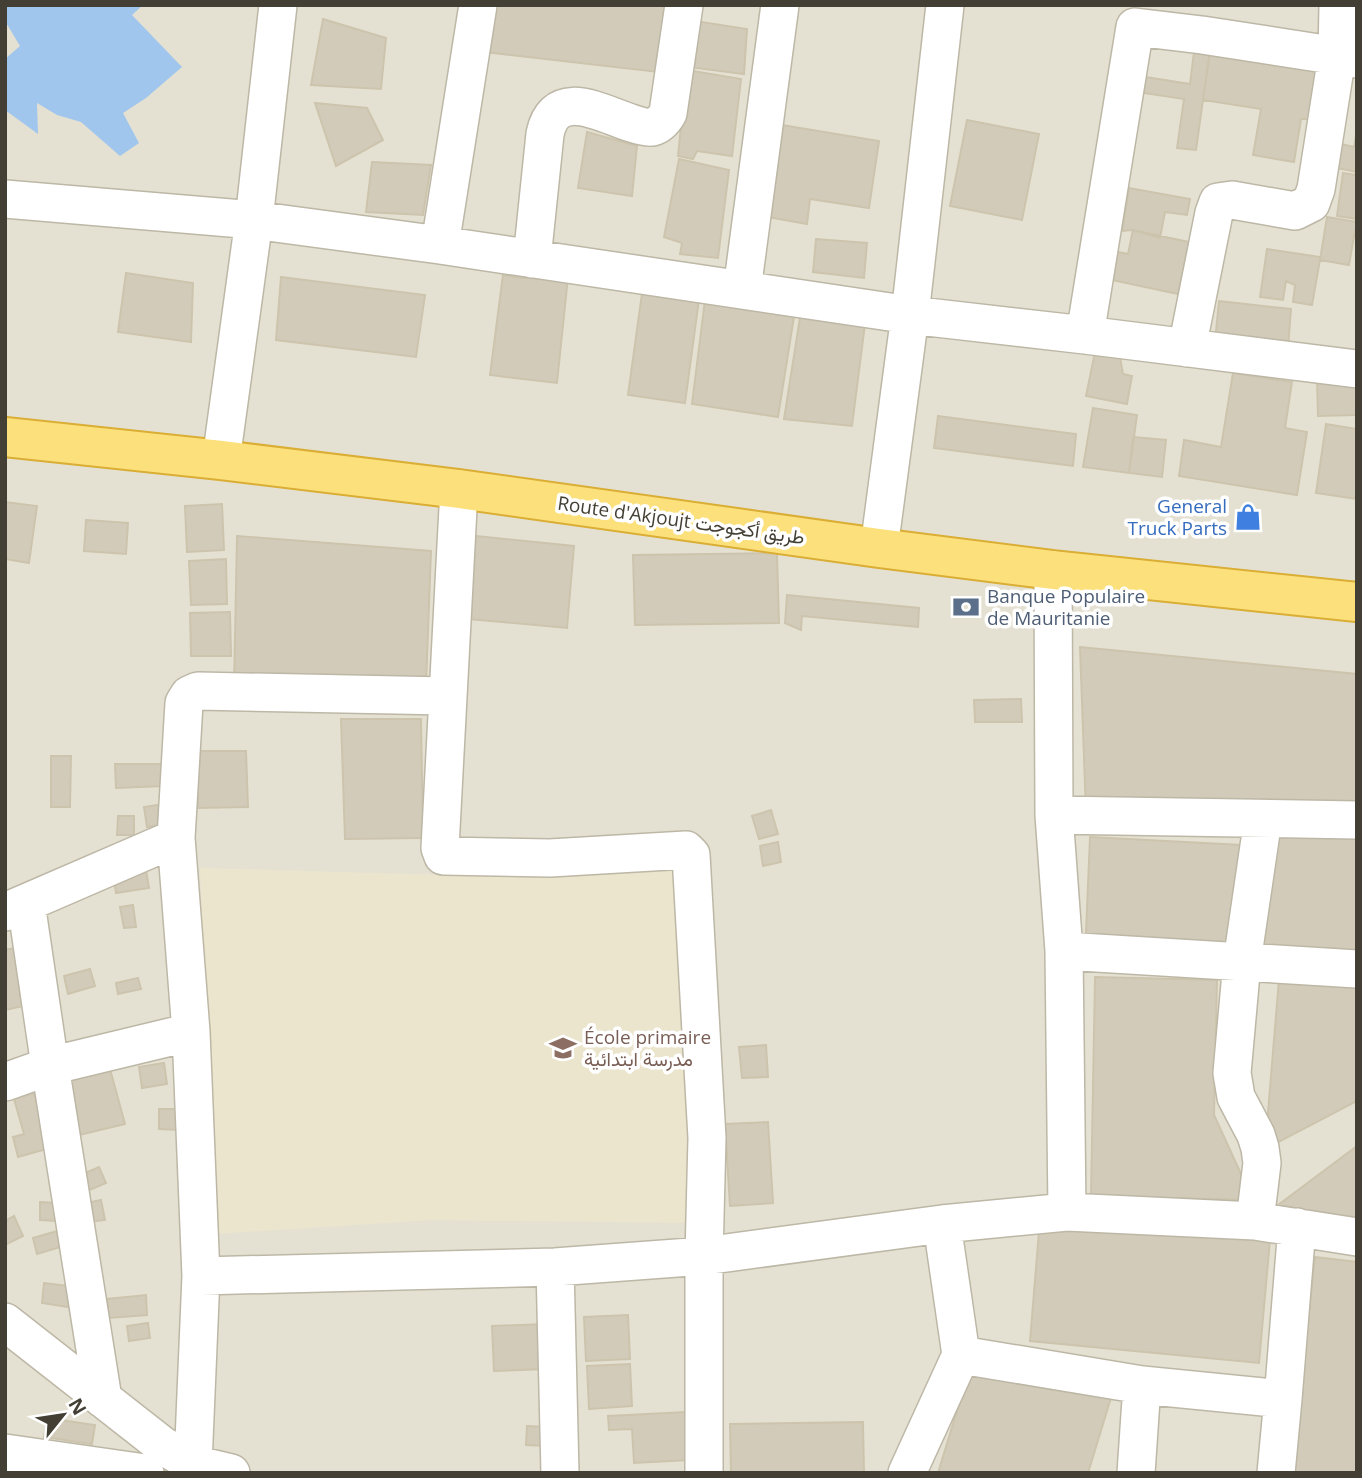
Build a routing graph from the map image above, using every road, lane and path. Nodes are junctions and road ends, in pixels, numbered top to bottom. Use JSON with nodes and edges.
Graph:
{"nodes":[{"id":1,"x":278,"y":5,"type":"edge"},
{"id":2,"x":478,"y":5,"type":"edge"},
{"id":3,"x":684,"y":5,"type":"edge"},
{"id":4,"x":780,"y":5,"type":"edge"},
{"id":5,"x":945,"y":5,"type":"edge"},
{"id":6,"x":1338,"y":5,"type":"edge"},
{"id":7,"x":1136,"y":16,"type":"edge"},
{"id":8,"x":1204,"y":20,"type":"edge"},
{"id":9,"x":1347,"y":57,"type":"edge"},
{"id":10,"x":5,"y":199,"type":"edge"},
{"id":11,"x":254,"y":220,"type":"junction"},
{"id":12,"x":440,"y":245,"type":"junction"},
{"id":13,"x":532,"y":259,"type":"junction"},
{"id":14,"x":742,"y":290,"type":"junction"},
{"id":15,"x":910,"y":315,"type":"junction"},
{"id":16,"x":1085,"y":335,"type":"junction"},
{"id":17,"x":1186,"y":348,"type":"junction"},
{"id":18,"x":1357,"y":369,"type":"edge"},
{"id":19,"x":5,"y":437,"type":"edge"},
{"id":20,"x":221,"y":460,"type":"junction"},
{"id":21,"x":458,"y":489,"type":"junction"},
{"id":22,"x":878,"y":548,"type":"junction"},
{"id":23,"x":1053,"y":570,"type":"junction"},
{"id":24,"x":1357,"y":602,"type":"edge"},
{"id":25,"x":447,"y":696,"type":"junction"},
{"id":26,"x":1054,"y":815,"type":"junction"},
{"id":27,"x":1263,"y":819,"type":"junction"},
{"id":28,"x":1357,"y":820,"type":"edge"},
{"id":29,"x":176,"y":838,"type":"junction"},
{"id":30,"x":16,"y":908,"type":"edge"},
{"id":31,"x":1064,"y":951,"type":"junction"},
{"id":32,"x":1242,"y":962,"type":"junction"},
{"id":33,"x":1357,"y":969,"type":"edge"},
{"id":34,"x":191,"y":1032,"type":"junction"},
{"id":35,"x":50,"y":1066,"type":"junction"},
{"id":36,"x":5,"y":1082,"type":"edge"},
{"id":37,"x":1067,"y":1212,"type":"junction"},
{"id":38,"x":1255,"y":1221,"type":"junction"},
{"id":39,"x":942,"y":1224,"type":"junction"},
{"id":40,"x":1297,"y":1227,"type":"junction"},
{"id":41,"x":1357,"y":1237,"type":"edge"},
{"id":42,"x":704,"y":1256,"type":"junction"},
{"id":43,"x":555,"y":1267,"type":"junction"},
{"id":44,"x":201,"y":1276,"type":"junction"},
{"id":45,"x":5,"y":1322,"type":"edge"},
{"id":46,"x":961,"y":1355,"type":"junction"},
{"id":47,"x":1142,"y":1385,"type":"junction"},
{"id":48,"x":103,"y":1399,"type":"junction"},
{"id":49,"x":1283,"y":1399,"type":"junction"},
{"id":50,"x":5,"y":1452,"type":"edge"},
{"id":51,"x":166,"y":1464,"type":"edge"},
{"id":52,"x":230,"y":1473,"type":"edge"},
{"id":53,"x":560,"y":1473,"type":"edge"},
{"id":54,"x":704,"y":1473,"type":"edge"},
{"id":55,"x":907,"y":1473,"type":"edge"},
{"id":56,"x":1136,"y":1473,"type":"edge"},
{"id":57,"x":1276,"y":1473,"type":"edge"}],
"edges":[{"from":1,"to":11,"type":"street"},
{"from":2,"to":12,"type":"street"},
{"from":3,"to":13,"type":"street"},
{"from":4,"to":14,"type":"street"},
{"from":5,"to":15,"type":"street"},
{"from":6,"to":9,"type":"street"},
{"from":7,"to":8,"type":"street"},
{"from":7,"to":16,"type":"street"},
{"from":8,"to":9,"type":"street"},
{"from":9,"to":17,"type":"street"},
{"from":10,"to":11,"type":"street"},
{"from":11,"to":12,"type":"street"},
{"from":11,"to":20,"type":"street"},
{"from":12,"to":13,"type":"street"},
{"from":13,"to":14,"type":"street"},
{"from":14,"to":15,"type":"street"},
{"from":15,"to":16,"type":"street"},
{"from":15,"to":22,"type":"street"},
{"from":16,"to":17,"type":"street"},
{"from":17,"to":18,"type":"street"},
{"from":19,"to":20,"type":"highway","name":"Route d'Akjoujt طريق أكجوجت"},
{"from":20,"to":21,"type":"highway","name":"Route d'Akjoujt طريق أكجوجت"},
{"from":21,"to":22,"type":"highway","name":"Route d'Akjoujt طريق أكجوجت"},
{"from":21,"to":25,"type":"street"},
{"from":22,"to":23,"type":"highway","name":"Route d'Akjoujt طريق أكجوجت"},
{"from":23,"to":24,"type":"highway","name":"Route d'Akjoujt طريق أكجوجت"},
{"from":23,"to":26,"type":"street"},
{"from":25,"to":29,"type":"street"},
{"from":25,"to":42,"type":"street"},
{"from":26,"to":27,"type":"street"},
{"from":26,"to":31,"type":"street"},
{"from":27,"to":28,"type":"street"},
{"from":27,"to":32,"type":"street"},
{"from":29,"to":30,"type":"street"},
{"from":29,"to":34,"type":"street"},
{"from":30,"to":35,"type":"street"},
{"from":31,"to":32,"type":"street"},
{"from":31,"to":37,"type":"street"},
{"from":32,"to":33,"type":"street"},
{"from":32,"to":38,"type":"street"},
{"from":34,"to":35,"type":"street"},
{"from":34,"to":44,"type":"street"},
{"from":35,"to":36,"type":"street"},
{"from":35,"to":48,"type":"street"},
{"from":37,"to":38,"type":"street"},
{"from":37,"to":39,"type":"street"},
{"from":38,"to":40,"type":"street"},
{"from":39,"to":42,"type":"street"},
{"from":39,"to":46,"type":"street"},
{"from":40,"to":41,"type":"street"},
{"from":40,"to":49,"type":"street"},
{"from":42,"to":43,"type":"street"},
{"from":42,"to":54,"type":"street"},
{"from":43,"to":44,"type":"street"},
{"from":43,"to":53,"type":"street"},
{"from":44,"to":51,"type":"street"},
{"from":45,"to":48,"type":"street"},
{"from":46,"to":47,"type":"street"},
{"from":46,"to":55,"type":"street"},
{"from":47,"to":49,"type":"street"},
{"from":47,"to":56,"type":"street"},
{"from":48,"to":51,"type":"street"},
{"from":49,"to":57,"type":"street"},
{"from":50,"to":51,"type":"street"},
{"from":51,"to":52,"type":"street"}]}
